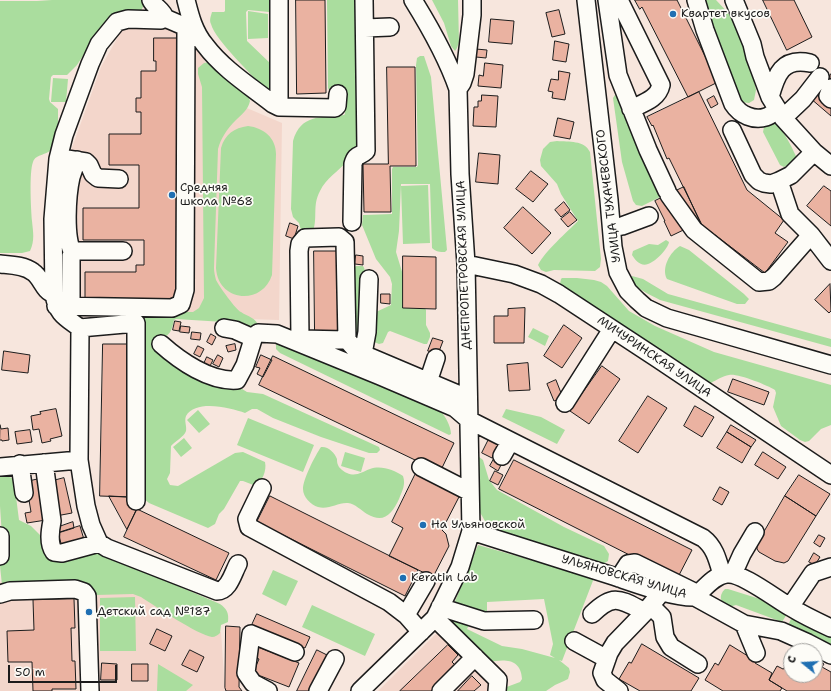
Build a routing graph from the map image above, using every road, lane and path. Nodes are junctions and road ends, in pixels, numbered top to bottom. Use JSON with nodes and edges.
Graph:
{"nodes":[{"id":1,"x":151,"y":0,"type":"edge"},
{"id":2,"x":186,"y":0,"type":"edge"},
{"id":3,"x":279,"y":0,"type":"edge"},
{"id":4,"x":364,"y":0,"type":"edge"},
{"id":5,"x":413,"y":0,"type":"edge"},
{"id":6,"x":472,"y":0,"type":"edge"},
{"id":7,"x":586,"y":0,"type":"edge"},
{"id":8,"x":607,"y":0,"type":"edge"},
{"id":9,"x":619,"y":0,"type":"edge"},
{"id":10,"x":696,"y":0,"type":"edge"},
{"id":11,"x":734,"y":0,"type":"edge"},
{"id":12,"x":165,"y":18,"type":"junction"},
{"id":13,"x":390,"y":27,"type":"dead end"},
{"id":14,"x":365,"y":28,"type":"junction"},
{"id":15,"x":810,"y":63,"type":"dead end"},
{"id":16,"x":825,"y":82,"type":"edge"},
{"id":17,"x":458,"y":89,"type":"junction"},
{"id":18,"x":338,"y":94,"type":"dead end"},
{"id":19,"x":831,"y":99,"type":"edge"},
{"id":20,"x":279,"y":107,"type":"junction"},
{"id":21,"x":631,"y":109,"type":"junction"},
{"id":22,"x":777,"y":109,"type":"junction"},
{"id":23,"x":732,"y":130,"type":"dead end"},
{"id":24,"x":814,"y":152,"type":"junction"},
{"id":25,"x":58,"y":159,"type":"junction"},
{"id":26,"x":77,"y":160,"type":"junction"},
{"id":27,"x":831,"y":166,"type":"edge"},
{"id":28,"x":119,"y":179,"type":"dead end"},
{"id":29,"x":779,"y":182,"type":"junction"},
{"id":30,"x":649,"y":216,"type":"dead end"},
{"id":31,"x":352,"y":222,"type":"dead end"},
{"id":32,"x":612,"y":228,"type":"junction"},
{"id":33,"x":811,"y":235,"type":"junction"},
{"id":34,"x":123,"y":251,"type":"dead end"},
{"id":35,"x":73,"y":253,"type":"junction"},
{"id":36,"x":831,"y":261,"type":"edge"},
{"id":37,"x":0,"y":264,"type":"edge"},
{"id":38,"x":466,"y":264,"type":"junction"},
{"id":39,"x":369,"y":280,"type":"dead end"},
{"id":40,"x":60,"y":302,"type":"junction"},
{"id":41,"x":80,"y":328,"type":"junction"},
{"id":42,"x":224,"y":328,"type":"dead end"},
{"id":43,"x":612,"y":329,"type":"junction"},
{"id":44,"x":253,"y":338,"type":"junction"},
{"id":45,"x":347,"y":340,"type":"junction"},
{"id":46,"x":300,"y":341,"type":"junction"},
{"id":47,"x":161,"y":344,"type":"dead end"},
{"id":48,"x":363,"y":354,"type":"junction"},
{"id":49,"x":436,"y":358,"type":"dead end"},
{"id":50,"x":831,"y":365,"type":"edge"},
{"id":51,"x":428,"y":382,"type":"junction"},
{"id":52,"x":467,"y":398,"type":"junction"},
{"id":53,"x":565,"y":402,"type":"dead end"},
{"id":54,"x":469,"y":420,"type":"junction"},
{"id":55,"x":79,"y":460,"type":"junction"},
{"id":56,"x":44,"y":463,"type":"junction"},
{"id":57,"x":20,"y":464,"type":"junction"},
{"id":58,"x":0,"y":467,"type":"edge"},
{"id":59,"x":421,"y":467,"type":"dead end"},
{"id":60,"x":831,"y":475,"type":"edge"},
{"id":61,"x":262,"y":488,"type":"dead end"},
{"id":62,"x":470,"y":492,"type":"junction"},
{"id":63,"x":24,"y":493,"type":"dead end"},
{"id":64,"x":136,"y":501,"type":"dead end"},
{"id":65,"x":471,"y":531,"type":"junction"},
{"id":66,"x":755,"y":532,"type":"dead end"},
{"id":67,"x":0,"y":536,"type":"edge"},
{"id":68,"x":99,"y":543,"type":"junction"},
{"id":69,"x":0,"y":556,"type":"edge"},
{"id":70,"x":238,"y":564,"type":"dead end"},
{"id":71,"x":831,"y":567,"type":"edge"},
{"id":72,"x":728,"y":574,"type":"junction"},
{"id":73,"x":619,"y":578,"type":"junction"},
{"id":74,"x":426,"y":581,"type":"dead end"},
{"id":75,"x":664,"y":592,"type":"junction"},
{"id":76,"x":0,"y":593,"type":"edge"},
{"id":77,"x":697,"y":596,"type":"junction"},
{"id":78,"x":790,"y":607,"type":"junction"},
{"id":79,"x":648,"y":609,"type":"junction"},
{"id":80,"x":592,"y":614,"type":"dead end"},
{"id":81,"x":406,"y":615,"type":"junction"},
{"id":82,"x":439,"y":617,"type":"junction"},
{"id":83,"x":534,"y":620,"type":"dead end"},
{"id":84,"x":828,"y":622,"type":"edge"},
{"id":85,"x":744,"y":624,"type":"junction"},
{"id":86,"x":421,"y":632,"type":"junction"},
{"id":87,"x":574,"y":641,"type":"dead end"},
{"id":88,"x":295,"y":652,"type":"dead end"},
{"id":89,"x":756,"y":653,"type":"dead end"},
{"id":90,"x":831,"y":655,"type":"edge"},
{"id":91,"x":475,"y":657,"type":"junction"},
{"id":92,"x":335,"y":659,"type":"dead end"},
{"id":93,"x":607,"y":659,"type":"junction"},
{"id":94,"x":698,"y":664,"type":"dead end"},
{"id":95,"x":90,"y":691,"type":"edge"},
{"id":96,"x":268,"y":691,"type":"edge"},
{"id":97,"x":318,"y":691,"type":"edge"},
{"id":98,"x":360,"y":691,"type":"edge"},
{"id":99,"x":374,"y":691,"type":"edge"},
{"id":100,"x":441,"y":691,"type":"edge"},
{"id":101,"x":497,"y":691,"type":"edge"},
{"id":102,"x":619,"y":691,"type":"edge"}],
"edges":[{"from":1,"to":12,"type":"street"},
{"from":2,"to":20,"type":"street"},
{"from":3,"to":20,"type":"street"},
{"from":4,"to":14,"type":"street"},
{"from":5,"to":17,"type":"street"},
{"from":6,"to":17,"type":"street","name":"ДНЕПРОПЕТРОВСКАЯ УЛИЦА"},
{"from":7,"to":32,"type":"street","name":"УЛИЦА ТУХАЧЕВСКОГО"},
{"from":8,"to":21,"type":"street"},
{"from":9,"to":21,"type":"street"},
{"from":10,"to":22,"type":"street"},
{"from":11,"to":22,"type":"street"},
{"from":12,"to":25,"type":"street"},
{"from":12,"to":40,"type":"street"},
{"from":13,"to":14,"type":"street"},
{"from":14,"to":31,"type":"street"},
{"from":15,"to":22,"type":"street"},
{"from":16,"to":19,"type":"street"},
{"from":16,"to":22,"type":"street"},
{"from":17,"to":38,"type":"street","name":"ДНЕПРОПЕТРОВСКАЯ УЛИЦА"},
{"from":18,"to":20,"type":"street"},
{"from":21,"to":33,"type":"street"},
{"from":22,"to":24,"type":"street"},
{"from":23,"to":29,"type":"street"},
{"from":24,"to":27,"type":"street"},
{"from":24,"to":29,"type":"street"},
{"from":25,"to":26,"type":"street"},
{"from":25,"to":40,"type":"street"},
{"from":26,"to":28,"type":"street"},
{"from":26,"to":35,"type":"street"},
{"from":29,"to":33,"type":"street"},
{"from":30,"to":32,"type":"street"},
{"from":32,"to":50,"type":"street","name":"УЛИЦА ТУХАЧЕВСКОГО"},
{"from":33,"to":36,"type":"street"},
{"from":34,"to":35,"type":"street"},
{"from":35,"to":40,"type":"street"},
{"from":37,"to":40,"type":"street"},
{"from":38,"to":43,"type":"street","name":"МИЧУРИНСКАЯ УЛИЦА"},
{"from":38,"to":52,"type":"street","name":"ДНЕПРОПЕТРОВСКАЯ УЛИЦА"},
{"from":39,"to":48,"type":"street"},
{"from":40,"to":41,"type":"street"},
{"from":41,"to":55,"type":"street"},
{"from":41,"to":64,"type":"street"},
{"from":42,"to":44,"type":"street"},
{"from":43,"to":53,"type":"street"},
{"from":43,"to":60,"type":"street","name":"МИЧУРИНСКАЯ УЛИЦА"},
{"from":44,"to":46,"type":"street"},
{"from":44,"to":47,"type":"street"},
{"from":45,"to":46,"type":"street"},
{"from":45,"to":46,"type":"street"},
{"from":45,"to":48,"type":"street"},
{"from":46,"to":54,"type":"street"},
{"from":48,"to":51,"type":"street"},
{"from":49,"to":51,"type":"street"},
{"from":51,"to":52,"type":"street"},
{"from":52,"to":54,"type":"street","name":"ДНЕПРОПЕТРОВСКАЯ УЛИЦА"},
{"from":54,"to":62,"type":"street","name":"ДНЕПРОПЕТРОВСКАЯ УЛИЦА"},
{"from":54,"to":72,"type":"street"},
{"from":55,"to":56,"type":"street"},
{"from":55,"to":68,"type":"street"},
{"from":56,"to":57,"type":"street"},
{"from":56,"to":68,"type":"street"},
{"from":57,"to":58,"type":"street"},
{"from":57,"to":63,"type":"street"},
{"from":59,"to":62,"type":"street"},
{"from":61,"to":81,"type":"street"},
{"from":62,"to":65,"type":"street","name":"ДНЕПРОПЕТРОВСКАЯ УЛИЦА"},
{"from":65,"to":73,"type":"street","name":"УЛЬЯНОВСКАЯ УЛИЦА"},
{"from":65,"to":82,"type":"street","name":"ДНЕПРОПЕТРОВСКАЯ УЛИЦА"},
{"from":66,"to":72,"type":"street"},
{"from":67,"to":69,"type":"street"},
{"from":68,"to":70,"type":"street"},
{"from":71,"to":78,"type":"street"},
{"from":72,"to":77,"type":"street","name":"УЛЬЯНОВСКАЯ УЛИЦА"},
{"from":72,"to":78,"type":"street"},
{"from":73,"to":75,"type":"street","name":"УЛЬЯНОВСКАЯ УЛИЦА"},
{"from":73,"to":77,"type":"street"},
{"from":74,"to":81,"type":"street"},
{"from":75,"to":77,"type":"street","name":"УЛЬЯНОВСКАЯ УЛИЦА"},
{"from":75,"to":79,"type":"street"},
{"from":76,"to":95,"type":"street"},
{"from":77,"to":85,"type":"street"},
{"from":78,"to":84,"type":"street"},
{"from":79,"to":80,"type":"street"},
{"from":79,"to":93,"type":"street"},
{"from":79,"to":94,"type":"street"},
{"from":81,"to":86,"type":"street"},
{"from":82,"to":83,"type":"street"},
{"from":82,"to":86,"type":"street"},
{"from":82,"to":91,"type":"street"},
{"from":82,"to":99,"type":"street"},
{"from":85,"to":89,"type":"street"},
{"from":85,"to":90,"type":"street"},
{"from":86,"to":98,"type":"street"},
{"from":87,"to":93,"type":"street"},
{"from":88,"to":96,"type":"street"},
{"from":91,"to":100,"type":"street"},
{"from":91,"to":101,"type":"street"},
{"from":92,"to":97,"type":"street"},
{"from":93,"to":102,"type":"street"}]}
